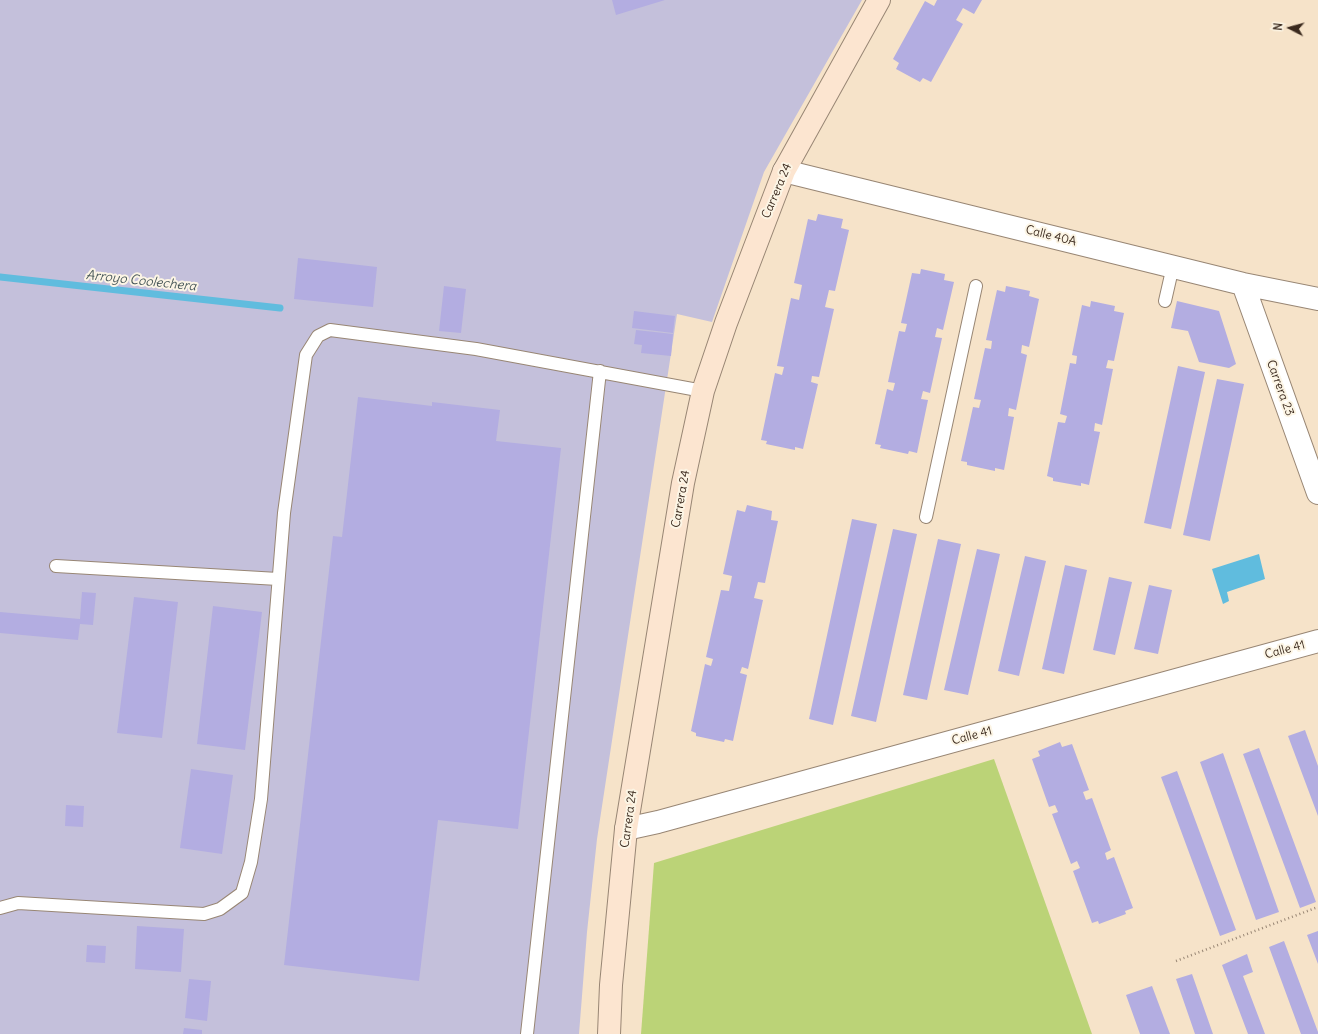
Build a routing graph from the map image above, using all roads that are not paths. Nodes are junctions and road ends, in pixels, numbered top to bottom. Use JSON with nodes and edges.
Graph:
{"nodes":[{"id":1,"x":879,"y":0,"type":"edge"},
{"id":2,"x":784,"y":171,"type":"junction"},
{"id":3,"x":1172,"y":266,"type":"junction"},
{"id":4,"x":1242,"y":284,"type":"junction"},
{"id":5,"x":976,"y":286,"type":"dead end"},
{"id":6,"x":1318,"y":299,"type":"edge"},
{"id":7,"x":1165,"y":301,"type":"dead end"},
{"id":8,"x":600,"y":371,"type":"junction"},
{"id":9,"x":703,"y":391,"type":"junction"},
{"id":10,"x":1318,"y":493,"type":"edge"},
{"id":11,"x":926,"y":517,"type":"dead end"},
{"id":12,"x":56,"y":566,"type":"dead end"},
{"id":13,"x":278,"y":579,"type":"junction"},
{"id":14,"x":1318,"y":641,"type":"edge"},
{"id":15,"x":626,"y":829,"type":"junction"},
{"id":16,"x":0,"y":908,"type":"edge"},
{"id":17,"x":528,"y":1034,"type":"edge"},
{"id":18,"x":609,"y":1034,"type":"edge"}],
"edges":[{"from":1,"to":2,"type":"street","name":"Carrera 24"},
{"from":2,"to":3,"type":"street","name":"Calle 40A"},
{"from":2,"to":9,"type":"street","name":"Carrera 24"},
{"from":3,"to":4,"type":"street","name":"Calle 40A"},
{"from":3,"to":7,"type":"lane"},
{"from":4,"to":6,"type":"street","name":"Calle 40A"},
{"from":4,"to":10,"type":"street","name":"Carrera 23"},
{"from":5,"to":11,"type":"lane"},
{"from":8,"to":9,"type":"lane"},
{"from":8,"to":13,"type":"lane"},
{"from":8,"to":17,"type":"lane"},
{"from":9,"to":15,"type":"street","name":"Carrera 24"},
{"from":12,"to":13,"type":"lane"},
{"from":13,"to":16,"type":"lane"},
{"from":14,"to":15,"type":"street","name":"Calle 41"},
{"from":15,"to":18,"type":"street","name":"Carrera 24"}]}
